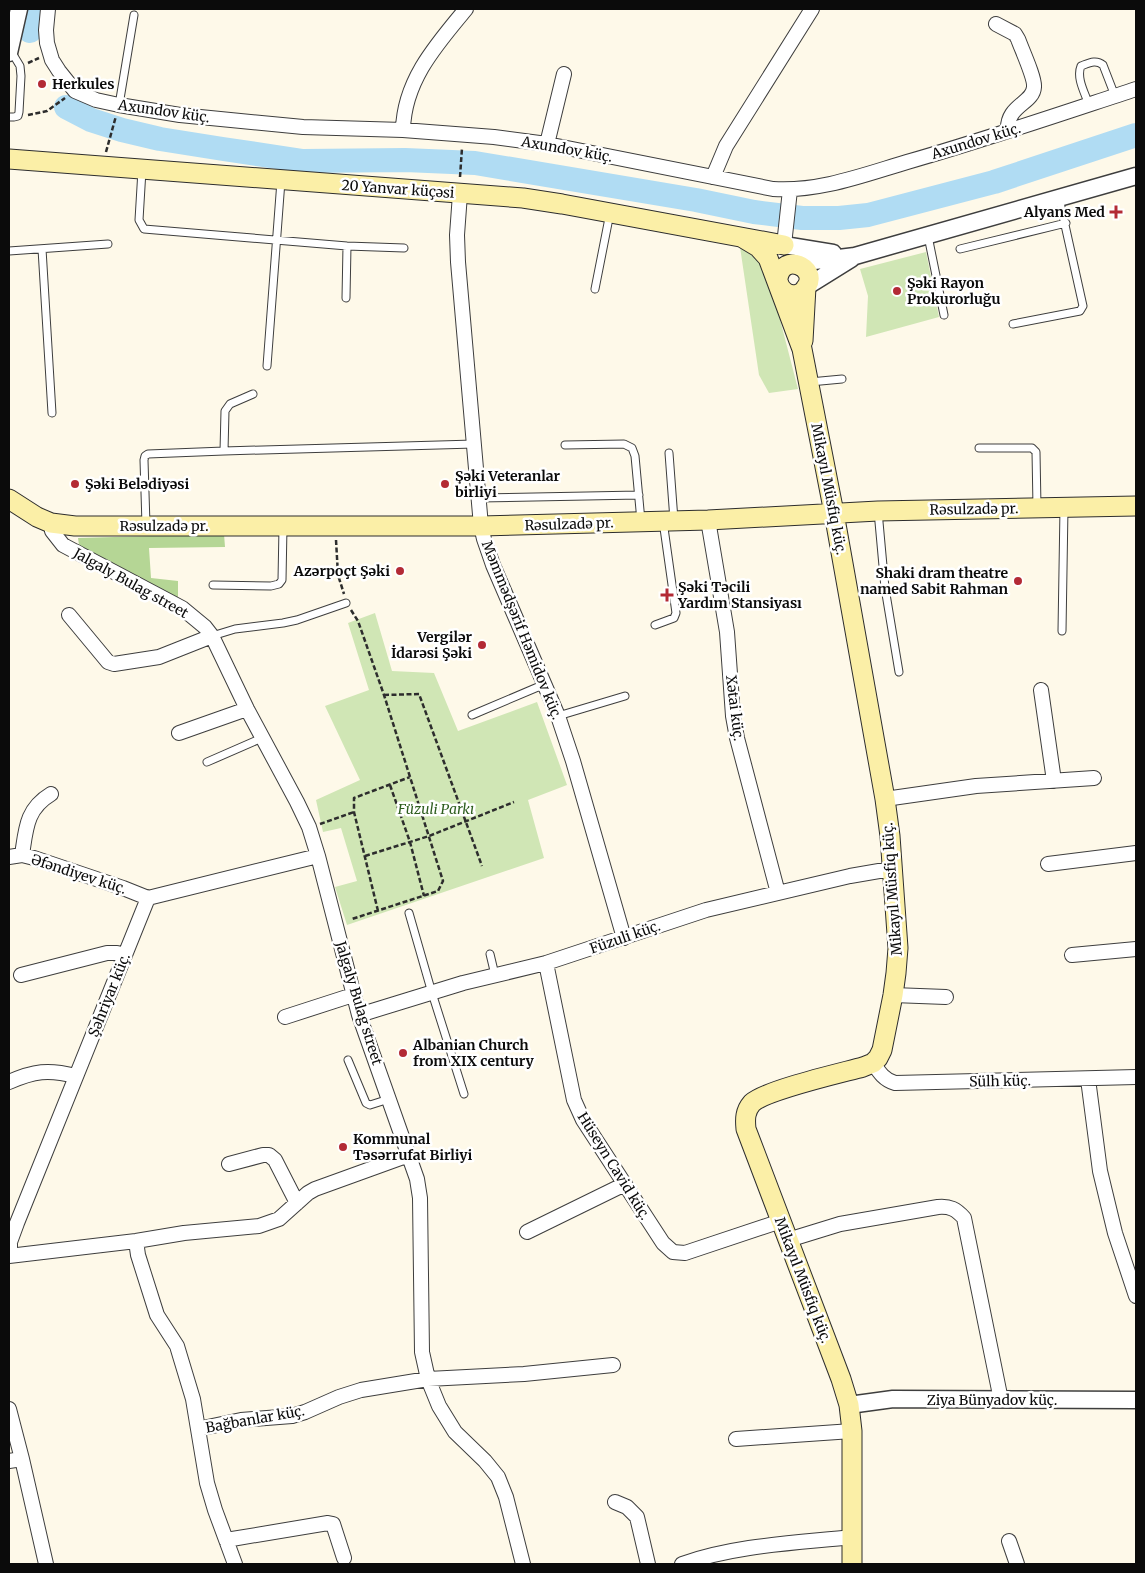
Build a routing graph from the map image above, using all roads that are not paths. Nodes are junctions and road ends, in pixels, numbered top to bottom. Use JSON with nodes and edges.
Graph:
{"nodes":[{"id":1,"x":19,"y":9,"type":"edge"},
{"id":2,"x":48,"y":9,"type":"edge"},
{"id":3,"x":466,"y":9,"type":"edge"},
{"id":4,"x":812,"y":9,"type":"edge"},
{"id":5,"x":134,"y":15,"type":"dead end"},
{"id":6,"x":996,"y":24,"type":"dead end"},
{"id":7,"x":9,"y":52,"type":"edge"},
{"id":8,"x":564,"y":74,"type":"dead end"},
{"id":9,"x":1136,"y":90,"type":"edge"},
{"id":10,"x":1115,"y":96,"type":"junction"},
{"id":11,"x":118,"y":105,"type":"junction"},
{"id":12,"x":1089,"y":105,"type":"junction"},
{"id":13,"x":9,"y":117,"type":"edge"},
{"id":14,"x":403,"y":130,"type":"junction"},
{"id":15,"x":1008,"y":131,"type":"junction"},
{"id":16,"x":547,"y":144,"type":"junction"},
{"id":17,"x":9,"y":158,"type":"edge"},
{"id":18,"x":142,"y":169,"type":"junction"},
{"id":19,"x":1136,"y":176,"type":"edge"},
{"id":20,"x":713,"y":177,"type":"junction"},
{"id":21,"x":281,"y":180,"type":"junction"},
{"id":22,"x":460,"y":185,"type":"junction"},
{"id":23,"x":790,"y":190,"type":"junction"},
{"id":24,"x":1059,"y":198,"type":"junction"},
{"id":25,"x":610,"y":213,"type":"junction"},
{"id":26,"x":1066,"y":223,"type":"junction"},
{"id":27,"x":928,"y":236,"type":"junction"},
{"id":28,"x":743,"y":238,"type":"junction"},
{"id":29,"x":277,"y":240,"type":"junction"},
{"id":30,"x":785,"y":240,"type":"junction"},
{"id":31,"x":108,"y":244,"type":"dead end"},
{"id":32,"x":347,"y":246,"type":"junction"},
{"id":33,"x":404,"y":248,"type":"dead end"},
{"id":34,"x":42,"y":249,"type":"junction"},
{"id":35,"x":960,"y":249,"type":"dead end"},
{"id":36,"x":9,"y":251,"type":"edge"},
{"id":37,"x":855,"y":256,"type":"junction"},
{"id":38,"x":798,"y":265,"type":"junction"},
{"id":39,"x":778,"y":281,"type":"junction"},
{"id":40,"x":806,"y":287,"type":"junction"},
{"id":41,"x":595,"y":289,"type":"dead end"},
{"id":42,"x":346,"y":298,"type":"dead end"},
{"id":43,"x":944,"y":315,"type":"dead end"},
{"id":44,"x":1013,"y":324,"type":"dead end"},
{"id":45,"x":802,"y":349,"type":"junction"},
{"id":46,"x":267,"y":366,"type":"dead end"},
{"id":47,"x":842,"y":378,"type":"dead end"},
{"id":48,"x":809,"y":382,"type":"junction"},
{"id":49,"x":253,"y":394,"type":"dead end"},
{"id":50,"x":52,"y":412,"type":"dead end"},
{"id":51,"x":474,"y":444,"type":"junction"},
{"id":52,"x":565,"y":446,"type":"dead end"},
{"id":53,"x":979,"y":448,"type":"dead end"},
{"id":54,"x":224,"y":450,"type":"junction"},
{"id":55,"x":669,"y":453,"type":"dead end"},
{"id":56,"x":639,"y":496,"type":"junction"},
{"id":57,"x":479,"y":498,"type":"junction"},
{"id":58,"x":9,"y":499,"type":"edge"},
{"id":59,"x":1136,"y":506,"type":"edge"},
{"id":60,"x":1037,"y":507,"type":"junction"},
{"id":61,"x":1064,"y":507,"type":"junction"},
{"id":62,"x":878,"y":511,"type":"junction"},
{"id":63,"x":834,"y":512,"type":"junction"},
{"id":64,"x":708,"y":520,"type":"junction"},
{"id":65,"x":668,"y":521,"type":"junction"},
{"id":66,"x":641,"y":522,"type":"junction"},
{"id":67,"x":51,"y":523,"type":"junction"},
{"id":68,"x":146,"y":525,"type":"junction"},
{"id":69,"x":283,"y":526,"type":"junction"},
{"id":70,"x":481,"y":526,"type":"junction"},
{"id":71,"x":213,"y":585,"type":"dead end"},
{"id":72,"x":346,"y":603,"type":"road end"},
{"id":73,"x":69,"y":615,"type":"dead end"},
{"id":74,"x":655,"y":625,"type":"dead end"},
{"id":75,"x":1062,"y":631,"type":"dead end"},
{"id":76,"x":212,"y":636,"type":"junction"},
{"id":77,"x":899,"y":672,"type":"dead end"},
{"id":78,"x":545,"y":684,"type":"junction"},
{"id":79,"x":1041,"y":690,"type":"dead end"},
{"id":80,"x":625,"y":696,"type":"dead end"},
{"id":81,"x":248,"y":709,"type":"junction"},
{"id":82,"x":472,"y":715,"type":"dead end"},
{"id":83,"x":558,"y":716,"type":"junction"},
{"id":84,"x":179,"y":733,"type":"dead end"},
{"id":85,"x":262,"y":738,"type":"junction"},
{"id":86,"x":207,"y":762,"type":"dead end"},
{"id":87,"x":1094,"y":778,"type":"dead end"},
{"id":88,"x":1054,"y":780,"type":"junction"},
{"id":89,"x":51,"y":794,"type":"dead end"},
{"id":90,"x":885,"y":799,"type":"junction"},
{"id":91,"x":1136,"y":853,"type":"edge"},
{"id":92,"x":15,"y":856,"type":"edge"},
{"id":93,"x":318,"y":856,"type":"junction"},
{"id":94,"x":1048,"y":864,"type":"dead end"},
{"id":95,"x":893,"y":871,"type":"junction"},
{"id":96,"x":778,"y":893,"type":"junction"},
{"id":97,"x":148,"y":898,"type":"junction"},
{"id":98,"x":409,"y":913,"type":"dead end"},
{"id":99,"x":624,"y":938,"type":"junction"},
{"id":100,"x":1136,"y":949,"type":"edge"},
{"id":101,"x":490,"y":954,"type":"dead end"},
{"id":102,"x":125,"y":955,"type":"junction"},
{"id":103,"x":1072,"y":955,"type":"dead end"},
{"id":104,"x":546,"y":963,"type":"junction"},
{"id":105,"x":21,"y":975,"type":"dead end"},
{"id":106,"x":495,"y":975,"type":"junction"},
{"id":107,"x":432,"y":993,"type":"junction"},
{"id":108,"x":353,"y":995,"type":"junction"},
{"id":109,"x":893,"y":995,"type":"junction"},
{"id":110,"x":946,"y":997,"type":"dead end"},
{"id":111,"x":359,"y":1016,"type":"junction"},
{"id":112,"x":285,"y":1017,"type":"dead end"},
{"id":113,"x":348,"y":1060,"type":"dead end"},
{"id":114,"x":873,"y":1063,"type":"junction"},
{"id":115,"x":76,"y":1076,"type":"junction"},
{"id":116,"x":1136,"y":1077,"type":"edge"},
{"id":117,"x":1088,"y":1079,"type":"junction"},
{"id":118,"x":9,"y":1082,"type":"edge"},
{"id":119,"x":464,"y":1094,"type":"dead end"},
{"id":120,"x":389,"y":1099,"type":"junction"},
{"id":121,"x":409,"y":1156,"type":"junction"},
{"id":122,"x":229,"y":1164,"type":"dead end"},
{"id":123,"x":625,"y":1184,"type":"junction"},
{"id":124,"x":297,"y":1203,"type":"junction"},
{"id":125,"x":781,"y":1221,"type":"junction"},
{"id":126,"x":527,"y":1232,"type":"dead end"},
{"id":127,"x":788,"y":1240,"type":"junction"},
{"id":128,"x":136,"y":1241,"type":"junction"},
{"id":129,"x":9,"y":1256,"type":"edge"},
{"id":130,"x":1136,"y":1296,"type":"edge"},
{"id":131,"x":613,"y":1365,"type":"dead end"},
{"id":132,"x":428,"y":1378,"type":"junction"},
{"id":133,"x":1001,"y":1400,"type":"junction"},
{"id":134,"x":1136,"y":1400,"type":"edge"},
{"id":135,"x":849,"y":1405,"type":"junction"},
{"id":136,"x":9,"y":1409,"type":"edge"},
{"id":137,"x":198,"y":1429,"type":"junction"},
{"id":138,"x":852,"y":1431,"type":"junction"},
{"id":139,"x":736,"y":1439,"type":"dead end"},
{"id":140,"x":15,"y":1460,"type":"edge"},
{"id":141,"x":615,"y":1502,"type":"dead end"},
{"id":142,"x":852,"y":1537,"type":"junction"},
{"id":143,"x":226,"y":1540,"type":"junction"},
{"id":144,"x":1009,"y":1541,"type":"dead end"},
{"id":145,"x":344,"y":1558,"type":"dead end"},
{"id":146,"x":46,"y":1564,"type":"edge"},
{"id":147,"x":235,"y":1564,"type":"edge"},
{"id":148,"x":523,"y":1564,"type":"edge"},
{"id":149,"x":648,"y":1564,"type":"edge"},
{"id":150,"x":682,"y":1564,"type":"edge"},
{"id":151,"x":852,"y":1564,"type":"edge"},
{"id":152,"x":1017,"y":1564,"type":"edge"}],
"edges":[{"from":1,"to":7,"type":"street"},
{"from":2,"to":11,"type":"street","name":"Axundov küç."},
{"from":3,"to":14,"type":"street"},
{"from":4,"to":20,"type":"street"},
{"from":5,"to":11,"type":"lane"},
{"from":6,"to":15,"type":"street"},
{"from":7,"to":13,"type":"lane"},
{"from":8,"to":16,"type":"street"},
{"from":9,"to":10,"type":"street","name":"Axundov küç."},
{"from":10,"to":12,"type":"street","name":"Axundov küç."},
{"from":10,"to":12,"type":"lane"},
{"from":11,"to":14,"type":"street","name":"Axundov küç."},
{"from":12,"to":15,"type":"street","name":"Axundov küç."},
{"from":14,"to":16,"type":"street","name":"Axundov küç."},
{"from":15,"to":23,"type":"street","name":"Axundov küç."},
{"from":16,"to":20,"type":"street","name":"Axundov küç."},
{"from":17,"to":18,"type":"main road","name":"20 Yanvar küçəsi"},
{"from":18,"to":21,"type":"main road","name":"20 Yanvar küçəsi"},
{"from":18,"to":29,"type":"lane"},
{"from":19,"to":24,"type":"street"},
{"from":20,"to":23,"type":"street","name":"Axundov küç."},
{"from":21,"to":22,"type":"main road","name":"20 Yanvar küçəsi"},
{"from":21,"to":29,"type":"lane"},
{"from":22,"to":25,"type":"main road","name":"20 Yanvar küçəsi"},
{"from":22,"to":51,"type":"street","name":"Məmmədşərif Həmidov küç."},
{"from":23,"to":30,"type":"street"},
{"from":24,"to":26,"type":"lane"},
{"from":24,"to":27,"type":"street"},
{"from":25,"to":28,"type":"main road","name":"20 Yanvar küçəsi"},
{"from":25,"to":41,"type":"lane"},
{"from":26,"to":35,"type":"lane"},
{"from":26,"to":44,"type":"lane"},
{"from":27,"to":37,"type":"street"},
{"from":27,"to":43,"type":"lane"},
{"from":28,"to":30,"type":"main road","name":"20 Yanvar küçəsi"},
{"from":28,"to":39,"type":"main road"},
{"from":29,"to":32,"type":"lane"},
{"from":29,"to":46,"type":"lane"},
{"from":30,"to":37,"type":"street"},
{"from":30,"to":38,"type":"main road"},
{"from":30,"to":39,"type":"main road"},
{"from":31,"to":34,"type":"lane"},
{"from":32,"to":33,"type":"lane"},
{"from":32,"to":42,"type":"lane"},
{"from":34,"to":36,"type":"lane"},
{"from":34,"to":50,"type":"lane"},
{"from":37,"to":38,"type":"street"},
{"from":37,"to":40,"type":"street"},
{"from":38,"to":39,"type":"main road"},
{"from":38,"to":40,"type":"main road"},
{"from":39,"to":40,"type":"main road"},
{"from":39,"to":45,"type":"main road"},
{"from":40,"to":45,"type":"main road"},
{"from":45,"to":48,"type":"main road","name":"Mikayıl Müsfiq küç."},
{"from":47,"to":48,"type":"lane"},
{"from":48,"to":63,"type":"main road","name":"Mikayıl Müsfiq küç."},
{"from":49,"to":54,"type":"lane"},
{"from":51,"to":54,"type":"lane"},
{"from":51,"to":57,"type":"street","name":"Məmmədşərif Həmidov küç."},
{"from":52,"to":56,"type":"lane"},
{"from":53,"to":60,"type":"lane"},
{"from":54,"to":68,"type":"lane"},
{"from":55,"to":65,"type":"lane"},
{"from":56,"to":57,"type":"lane"},
{"from":56,"to":66,"type":"lane"},
{"from":57,"to":70,"type":"street","name":"Məmmədşərif Həmidov küç."},
{"from":58,"to":67,"type":"main road","name":"Rəsulzadə pr."},
{"from":59,"to":61,"type":"main road","name":"Rəsulzadə pr."},
{"from":60,"to":61,"type":"main road","name":"Rəsulzadə pr."},
{"from":60,"to":62,"type":"main road","name":"Rəsulzadə pr."},
{"from":61,"to":75,"type":"lane"},
{"from":62,"to":63,"type":"main road","name":"Rəsulzadə pr."},
{"from":62,"to":77,"type":"lane"},
{"from":63,"to":64,"type":"main road","name":"Rəsulzadə pr."},
{"from":63,"to":90,"type":"main road","name":"Mikayıl Müsfiq küç."},
{"from":64,"to":65,"type":"main road","name":"Rəsulzadə pr."},
{"from":64,"to":96,"type":"street","name":"Xətai küç."},
{"from":65,"to":66,"type":"main road","name":"Rəsulzadə pr."},
{"from":65,"to":74,"type":"lane"},
{"from":66,"to":70,"type":"main road","name":"Rəsulzadə pr."},
{"from":67,"to":68,"type":"main road","name":"Rəsulzadə pr."},
{"from":67,"to":76,"type":"street","name":"Jalgaly Bulag street"},
{"from":68,"to":69,"type":"main road","name":"Rəsulzadə pr."},
{"from":69,"to":70,"type":"main road","name":"Rəsulzadə pr."},
{"from":69,"to":71,"type":"lane"},
{"from":70,"to":78,"type":"street","name":"Məmmədşərif Həmidov küç."},
{"from":72,"to":76,"type":"lane"},
{"from":73,"to":76,"type":"street"},
{"from":76,"to":81,"type":"street","name":"Jalgaly Bulag street"},
{"from":78,"to":82,"type":"lane"},
{"from":78,"to":83,"type":"street","name":"Məmmədşərif Həmidov küç."},
{"from":79,"to":88,"type":"street"},
{"from":80,"to":83,"type":"lane"},
{"from":81,"to":84,"type":"street"},
{"from":81,"to":85,"type":"street","name":"Jalgaly Bulag street"},
{"from":83,"to":99,"type":"street","name":"Məmmədşərif Həmidov küç."},
{"from":85,"to":86,"type":"lane"},
{"from":85,"to":93,"type":"street","name":"Jalgaly Bulag street"},
{"from":87,"to":88,"type":"street"},
{"from":88,"to":90,"type":"street"},
{"from":89,"to":92,"type":"street"},
{"from":90,"to":95,"type":"main road","name":"Mikayıl Müsfiq küç."},
{"from":91,"to":94,"type":"street"},
{"from":92,"to":97,"type":"street","name":"Əfəndiyev küç."},
{"from":93,"to":97,"type":"street"},
{"from":93,"to":108,"type":"street","name":"Jalgaly Bulag street"},
{"from":95,"to":96,"type":"street","name":"Füzuli küç."},
{"from":95,"to":109,"type":"main road","name":"Mikayıl Müsfiq küç."},
{"from":96,"to":99,"type":"street","name":"Füzuli küç."},
{"from":97,"to":102,"type":"street","name":"Şəhriyar küç."},
{"from":98,"to":107,"type":"lane"},
{"from":99,"to":104,"type":"street","name":"Füzuli küç."},
{"from":100,"to":103,"type":"street"},
{"from":101,"to":106,"type":"lane"},
{"from":102,"to":105,"type":"street"},
{"from":102,"to":115,"type":"street","name":"Şəhriyar küç."},
{"from":104,"to":106,"type":"street","name":"Füzuli küç."},
{"from":104,"to":123,"type":"street","name":"Hüseyn Cavid küç."},
{"from":106,"to":107,"type":"street","name":"Füzuli küç."},
{"from":107,"to":111,"type":"street","name":"Füzuli küç."},
{"from":107,"to":119,"type":"lane"},
{"from":108,"to":111,"type":"street","name":"Jalgaly Bulag street"},
{"from":108,"to":112,"type":"street"},
{"from":109,"to":110,"type":"street"},
{"from":109,"to":114,"type":"main road","name":"Mikayıl Müsfiq küç."},
{"from":111,"to":120,"type":"street","name":"Jalgaly Bulag street"},
{"from":113,"to":120,"type":"lane"},
{"from":114,"to":117,"type":"street","name":"Sülh küç."},
{"from":114,"to":125,"type":"main road","name":"Mikayıl Müsfiq küç."},
{"from":115,"to":118,"type":"street"},
{"from":115,"to":129,"type":"street","name":"Şəhriyar küç."},
{"from":116,"to":117,"type":"street","name":"Sülh küç."},
{"from":117,"to":130,"type":"street"},
{"from":120,"to":121,"type":"street","name":"Jalgaly Bulag street"},
{"from":121,"to":124,"type":"street"},
{"from":121,"to":132,"type":"street","name":"Jalgaly Bulag street"},
{"from":122,"to":124,"type":"street"},
{"from":123,"to":125,"type":"street","name":"Hüseyn Cavid küç."},
{"from":123,"to":126,"type":"street"},
{"from":124,"to":128,"type":"street"},
{"from":125,"to":127,"type":"main road","name":"Mikayıl Müsfiq küç."},
{"from":127,"to":133,"type":"street"},
{"from":127,"to":135,"type":"main road","name":"Mikayıl Müsfiq küç."},
{"from":128,"to":129,"type":"street"},
{"from":128,"to":137,"type":"street","name":"Bağbanlar küç."},
{"from":131,"to":132,"type":"street","name":"Bağbanlar küç."},
{"from":132,"to":137,"type":"street","name":"Bağbanlar küç."},
{"from":132,"to":148,"type":"street","name":"Jalgaly Bulag street"},
{"from":133,"to":134,"type":"street","name":"Ziya Bünyadov küç."},
{"from":133,"to":135,"type":"street","name":"Ziya Bünyadov küç."},
{"from":135,"to":138,"type":"main road","name":"Mikayıl Müsfiq küç."},
{"from":136,"to":140,"type":"street"},
{"from":137,"to":143,"type":"street","name":"Bağbanlar küç."},
{"from":138,"to":139,"type":"street"},
{"from":138,"to":142,"type":"main road","name":"Mikayıl Müsfiq küç."},
{"from":140,"to":146,"type":"street"},
{"from":141,"to":149,"type":"street"},
{"from":142,"to":150,"type":"street"},
{"from":142,"to":151,"type":"main road","name":"Mikayıl Müsfiq küç."},
{"from":143,"to":145,"type":"street"},
{"from":143,"to":147,"type":"street","name":"Bağbanlar küç."},
{"from":144,"to":152,"type":"street"}]}
